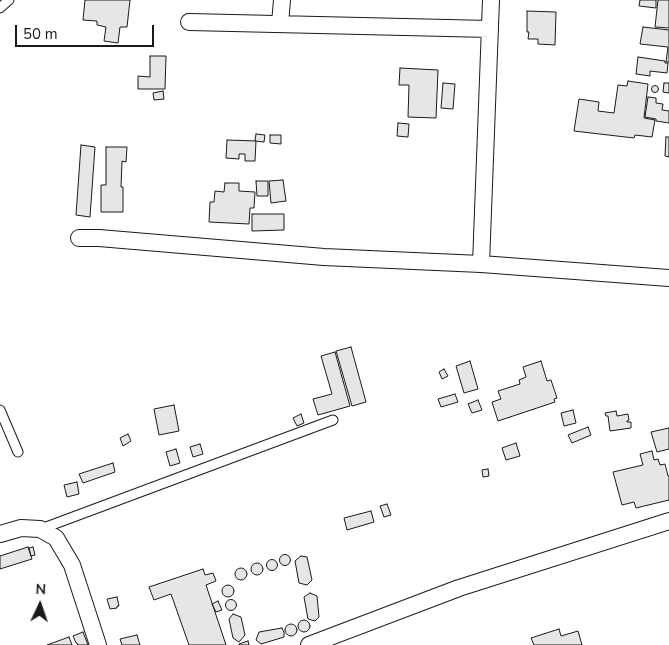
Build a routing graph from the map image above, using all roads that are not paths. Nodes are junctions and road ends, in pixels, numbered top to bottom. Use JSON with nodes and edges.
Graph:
{"nodes":[{"id":1,"x":9,"y":0,"type":"edge"},
{"id":2,"x":282,"y":0,"type":"edge"},
{"id":3,"x":491,"y":0,"type":"edge"},
{"id":4,"x":0,"y":8,"type":"edge"},
{"id":5,"x":189,"y":22,"type":"dead end"},
{"id":6,"x":280,"y":24,"type":"junction"},
{"id":7,"x":490,"y":29,"type":"junction"},
{"id":8,"x":79,"y":238,"type":"dead end"},
{"id":9,"x":481,"y":264,"type":"junction"},
{"id":10,"x":669,"y":278,"type":"edge"},
{"id":11,"x":0,"y":410,"type":"edge"},
{"id":12,"x":334,"y":420,"type":"dead end"},
{"id":13,"x":18,"y":452,"type":"dead end"},
{"id":14,"x":669,"y":521,"type":"edge"},
{"id":15,"x":40,"y":529,"type":"junction"},
{"id":16,"x":0,"y":534,"type":"edge"},
{"id":17,"x":98,"y":645,"type":"edge"},
{"id":18,"x":309,"y":645,"type":"edge"}],
"edges":[{"from":1,"to":4,"type":"lane"},
{"from":2,"to":6,"type":"street"},
{"from":3,"to":7,"type":"street"},
{"from":5,"to":6,"type":"street"},
{"from":6,"to":7,"type":"street"},
{"from":7,"to":9,"type":"street"},
{"from":8,"to":9,"type":"street"},
{"from":9,"to":10,"type":"street"},
{"from":11,"to":13,"type":"lane"},
{"from":12,"to":15,"type":"lane"},
{"from":14,"to":18,"type":"street"},
{"from":15,"to":16,"type":"street"},
{"from":15,"to":17,"type":"street"}]}
